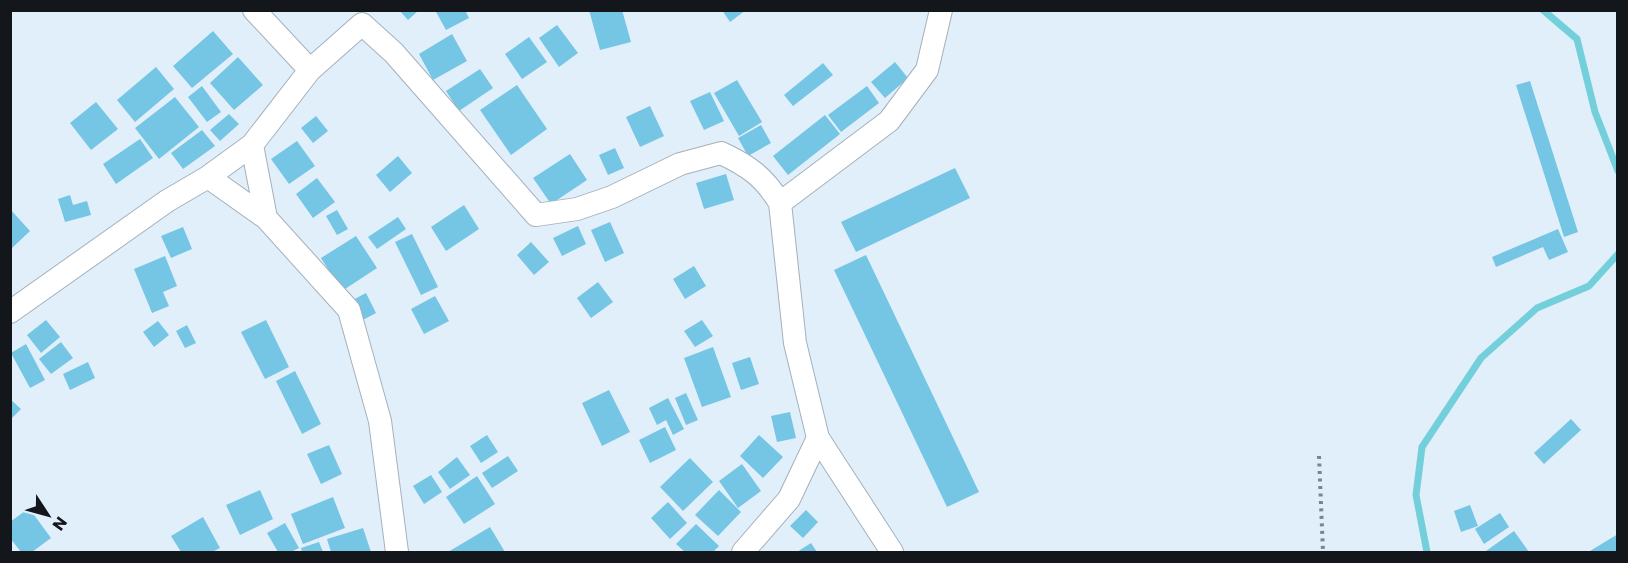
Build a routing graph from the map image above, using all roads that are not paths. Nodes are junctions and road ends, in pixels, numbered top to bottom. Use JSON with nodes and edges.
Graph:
{"nodes":[{"id":1,"x":254,"y":10,"type":"edge"},
{"id":2,"x":941,"y":10,"type":"edge"},
{"id":3,"x":369,"y":17,"type":"edge"},
{"id":4,"x":310,"y":70,"type":"junction"},
{"id":5,"x":252,"y":145,"type":"junction"},
{"id":6,"x":208,"y":177,"type":"junction"},
{"id":7,"x":780,"y":204,"type":"junction"},
{"id":8,"x":266,"y":218,"type":"junction"},
{"id":9,"x":10,"y":312,"type":"edge"},
{"id":10,"x":818,"y":438,"type":"junction"},
{"id":11,"x":397,"y":552,"type":"edge"},
{"id":12,"x":742,"y":552,"type":"edge"},
{"id":13,"x":892,"y":552,"type":"edge"}],
"edges":[{"from":1,"to":4,"type":"street"},
{"from":2,"to":7,"type":"street"},
{"from":3,"to":4,"type":"street"},
{"from":3,"to":7,"type":"street"},
{"from":4,"to":5,"type":"street"},
{"from":5,"to":6,"type":"street"},
{"from":5,"to":8,"type":"street"},
{"from":6,"to":8,"type":"street"},
{"from":6,"to":9,"type":"street"},
{"from":7,"to":10,"type":"street"},
{"from":8,"to":11,"type":"street"},
{"from":10,"to":12,"type":"street"},
{"from":10,"to":13,"type":"street"}]}
